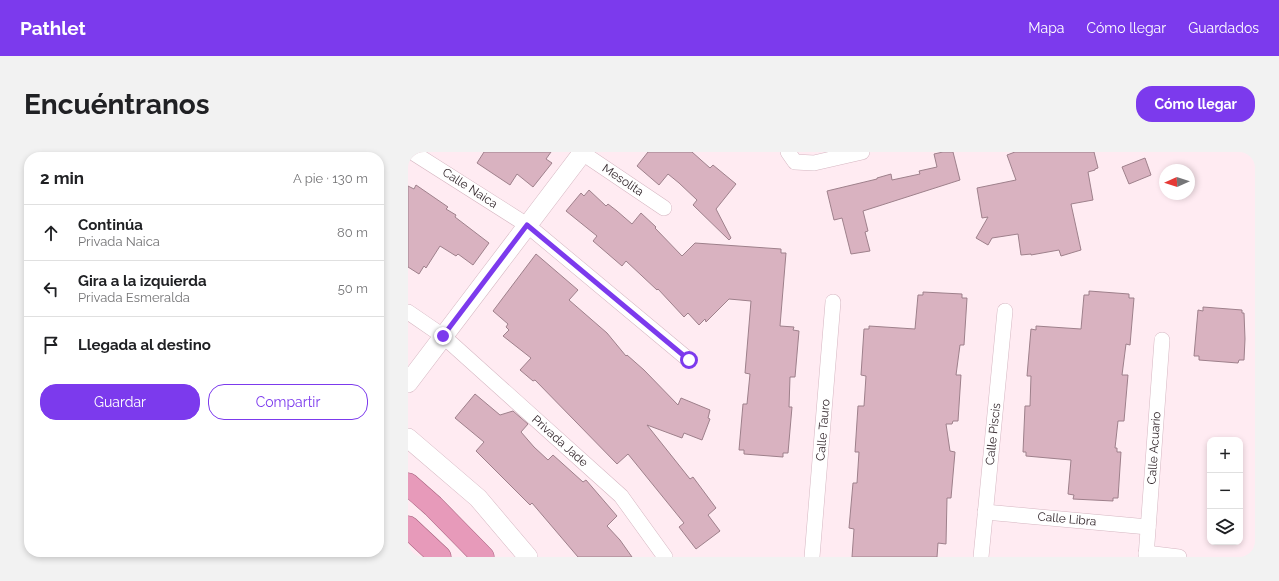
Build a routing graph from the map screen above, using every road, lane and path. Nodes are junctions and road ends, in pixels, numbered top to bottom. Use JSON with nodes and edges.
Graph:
{"nodes":[{"id":1,"x":412,"y":152,"type":"edge"},
{"id":2,"x":582,"y":152,"type":"edge"},
{"id":3,"x":862,"y":152,"type":"edge"},
{"id":4,"x":791,"y":157,"type":"edge"},
{"id":5,"x":664,"y":208,"type":"dead end"},
{"id":6,"x":527,"y":225,"type":"junction"},
{"id":7,"x":833,"y":302,"type":"dead end"},
{"id":8,"x":1005,"y":311,"type":"dead end"},
{"id":9,"x":408,"y":312,"type":"edge"},
{"id":10,"x":443,"y":336,"type":"junction"},
{"id":11,"x":1162,"y":340,"type":"dead end"},
{"id":12,"x":689,"y":360,"type":"dead end"},
{"id":13,"x":408,"y":383,"type":"edge"},
{"id":14,"x":408,"y":438,"type":"edge"},
{"id":15,"x":408,"y":484,"type":"edge"},
{"id":16,"x":985,"y":512,"type":"junction"},
{"id":17,"x":408,"y":526,"type":"edge"},
{"id":18,"x":1148,"y":527,"type":"junction"},
{"id":19,"x":1146,"y":555,"type":"edge"},
{"id":20,"x":440,"y":557,"type":"edge"},
{"id":21,"x":483,"y":557,"type":"edge"},
{"id":22,"x":528,"y":557,"type":"edge"},
{"id":23,"x":666,"y":557,"type":"edge"},
{"id":24,"x":812,"y":557,"type":"edge"},
{"id":25,"x":981,"y":557,"type":"edge"},
{"id":26,"x":1179,"y":557,"type":"edge"}],
"edges":[{"from":1,"to":6,"type":"street","name":"Calle Naica"},
{"from":2,"to":5,"type":"street","name":"Mesolita"},
{"from":2,"to":6,"type":"street"},
{"from":3,"to":4,"type":"street"},
{"from":6,"to":10,"type":"street"},
{"from":6,"to":12,"type":"street","name":"Calle Naica"},
{"from":7,"to":24,"type":"street","name":"Calle Tauro"},
{"from":8,"to":16,"type":"street","name":"Calle Piscis"},
{"from":9,"to":10,"type":"street","name":"Privada Jade"},
{"from":10,"to":13,"type":"street"},
{"from":10,"to":23,"type":"street","name":"Privada Jade"},
{"from":11,"to":18,"type":"street","name":"Calle Acuario"},
{"from":14,"to":22,"type":"street"},
{"from":15,"to":21,"type":"highway"},
{"from":16,"to":18,"type":"street","name":"Calle Libra"},
{"from":16,"to":25,"type":"street","name":"Calle Piscis"},
{"from":17,"to":20,"type":"highway"},
{"from":18,"to":19,"type":"street","name":"Calle Acuario"},
{"from":19,"to":26,"type":"street"}]}
